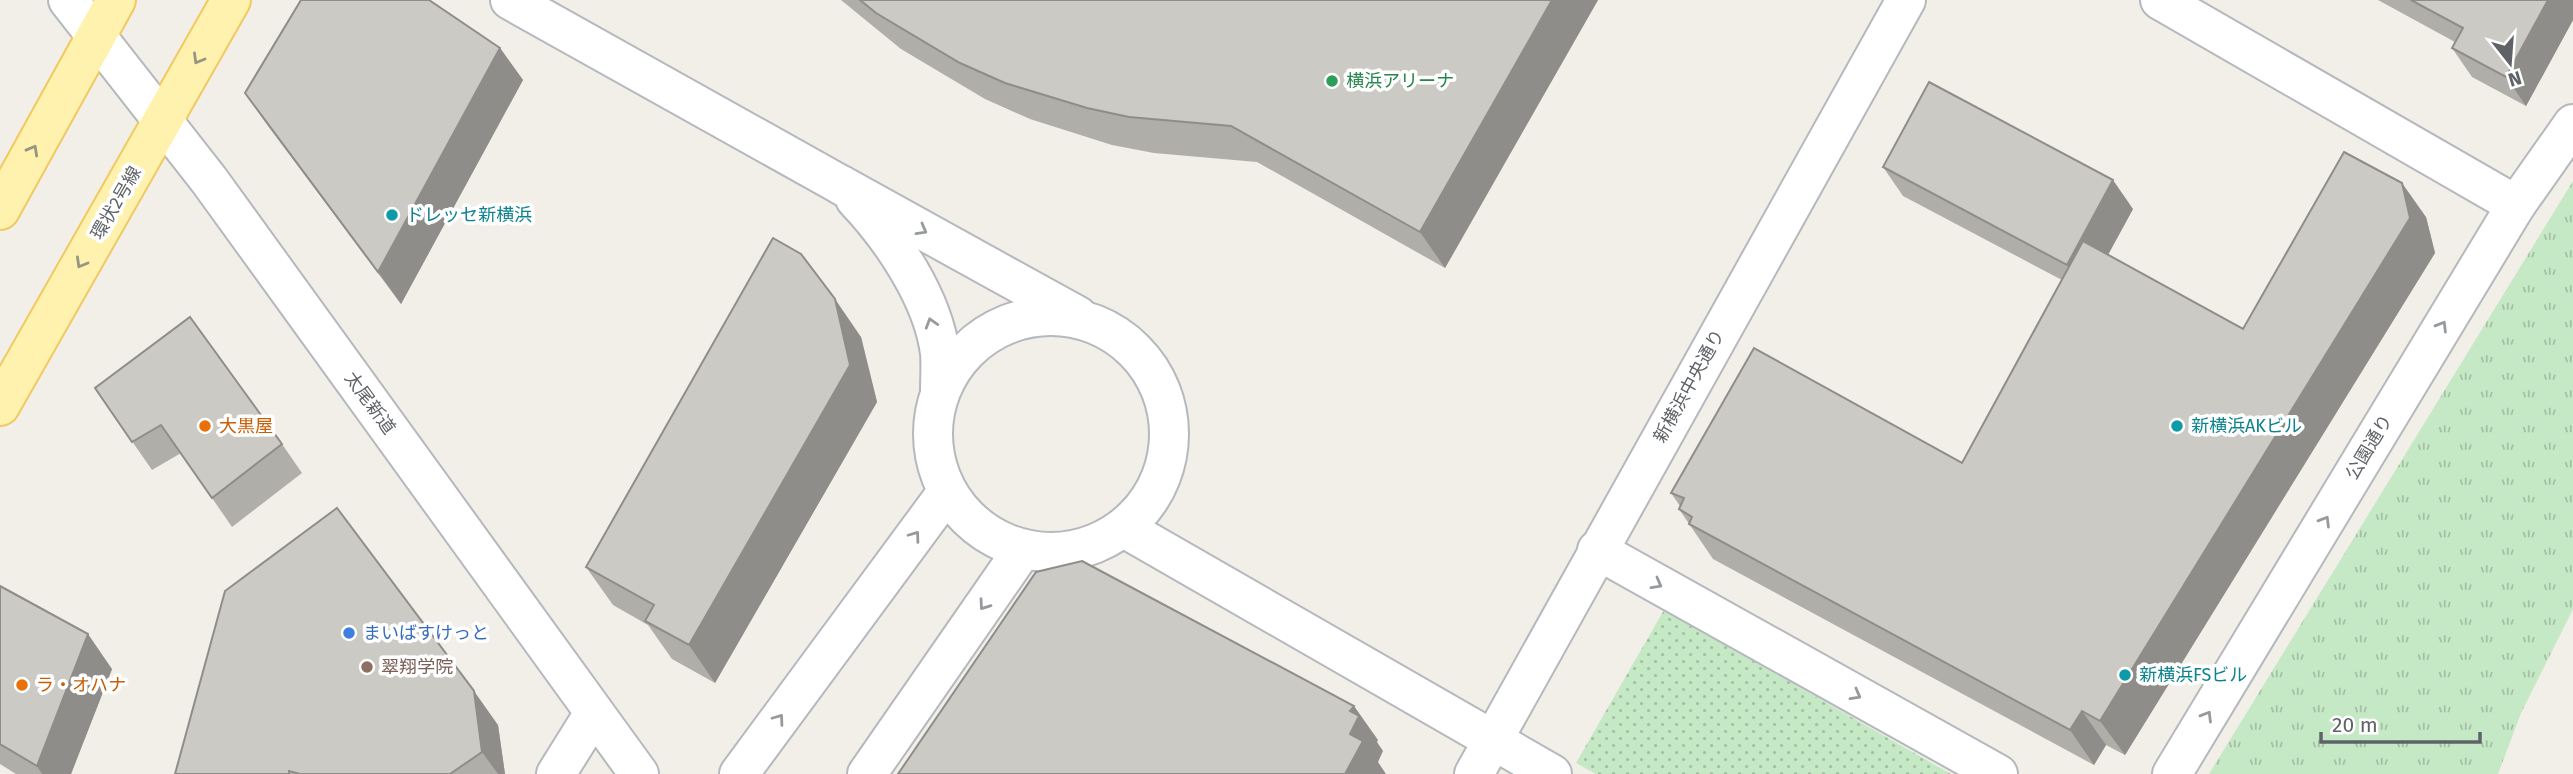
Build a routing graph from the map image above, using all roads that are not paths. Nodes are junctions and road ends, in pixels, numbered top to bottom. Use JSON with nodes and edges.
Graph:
{"nodes":[{"id":1,"x":68,"y":0,"type":"edge"},
{"id":2,"x":116,"y":0,"type":"edge"},
{"id":3,"x":232,"y":0,"type":"edge"},
{"id":4,"x":510,"y":0,"type":"edge"},
{"id":5,"x":1906,"y":0,"type":"edge"},
{"id":6,"x":2160,"y":0,"type":"edge"},
{"id":7,"x":96,"y":35,"type":"junction"},
{"id":8,"x":164,"y":119,"type":"junction"},
{"id":9,"x":2573,"y":124,"type":"edge"},
{"id":10,"x":841,"y":185,"type":"junction"},
{"id":11,"x":2516,"y":205,"type":"junction"},
{"id":12,"x":0,"y":210,"type":"edge"},
{"id":13,"x":1085,"y":320,"type":"junction"},
{"id":14,"x":940,"y":391,"type":"junction"},
{"id":15,"x":0,"y":406,"type":"edge"},
{"id":16,"x":947,"y":492,"type":"junction"},
{"id":17,"x":1124,"y":528,"type":"junction"},
{"id":18,"x":1023,"y":549,"type":"junction"},
{"id":19,"x":1597,"y":550,"type":"junction"},
{"id":20,"x":594,"y":713,"type":"junction"},
{"id":21,"x":1493,"y":740,"type":"junction"},
{"id":22,"x":556,"y":774,"type":"edge"},
{"id":23,"x":639,"y":774,"type":"edge"},
{"id":24,"x":739,"y":774,"type":"edge"},
{"id":25,"x":867,"y":774,"type":"edge"},
{"id":26,"x":1474,"y":774,"type":"edge"},
{"id":27,"x":1552,"y":774,"type":"edge"},
{"id":28,"x":1998,"y":774,"type":"edge"},
{"id":29,"x":2172,"y":774,"type":"edge"}],
"edges":[{"from":1,"to":7,"type":"street","name":"太尾新道"},
{"from":2,"to":7,"type":"main road"},
{"from":3,"to":8,"type":"main road","name":"環状2号線","one_way":true},
{"from":4,"to":10,"type":"street"},
{"from":5,"to":19,"type":"street","name":"新横浜中央通り"},
{"from":6,"to":11,"type":"street"},
{"from":7,"to":8,"type":"street","name":"太尾新道"},
{"from":12,"to":7,"type":"main road","one_way":true},
{"from":8,"to":15,"type":"main road","name":"環状2号線","one_way":true},
{"from":8,"to":20,"type":"street","name":"太尾新道"},
{"from":9,"to":11,"type":"street","name":"公園通り"},
{"from":10,"to":13,"type":"street","one_way":true},
{"from":14,"to":10,"type":"street","one_way":true},
{"from":29,"to":11,"type":"street","name":"公園通り","one_way":true},
{"from":13,"to":14,"type":"street"},
{"from":13,"to":17,"type":"street"},
{"from":14,"to":16,"type":"street"},
{"from":16,"to":18,"type":"street"},
{"from":24,"to":16,"type":"street","one_way":true},
{"from":17,"to":18,"type":"street"},
{"from":17,"to":21,"type":"street"},
{"from":18,"to":25,"type":"street","one_way":true},
{"from":19,"to":21,"type":"street","name":"新横浜中央通り"},
{"from":19,"to":28,"type":"street","one_way":true},
{"from":20,"to":22,"type":"street"},
{"from":20,"to":23,"type":"street","name":"太尾新道"},
{"from":21,"to":26,"type":"street","name":"新横浜中央通り"},
{"from":21,"to":27,"type":"street"}]}
